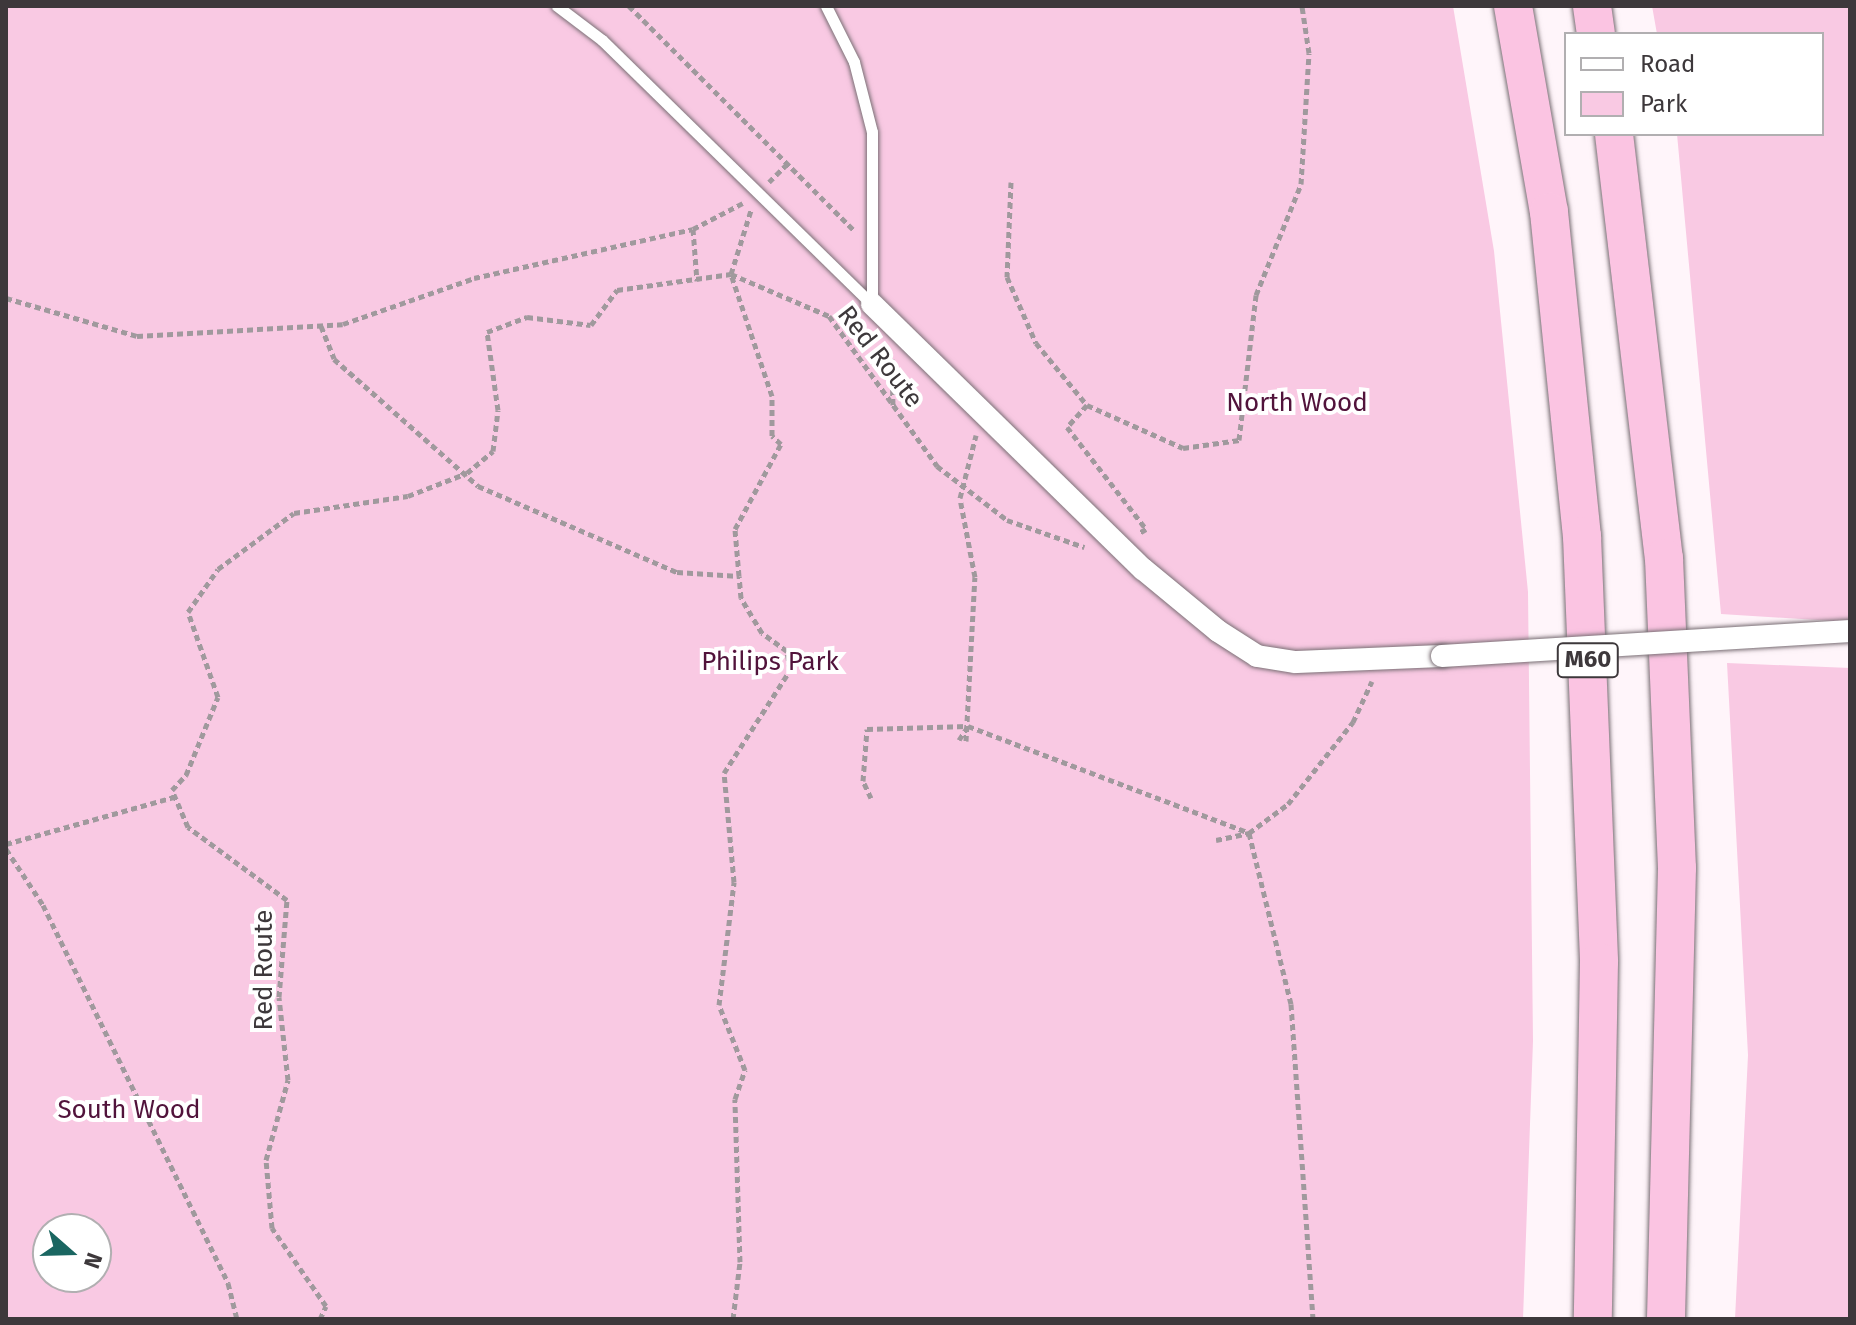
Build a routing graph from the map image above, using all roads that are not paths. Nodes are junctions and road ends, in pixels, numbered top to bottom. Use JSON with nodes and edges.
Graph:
{"nodes":[{"id":1,"x":557,"y":6,"type":"edge"},
{"id":2,"x":826,"y":6,"type":"edge"},
{"id":3,"x":1513,"y":6,"type":"edge"},
{"id":4,"x":1592,"y":6,"type":"edge"},
{"id":5,"x":1596,"y":32,"type":"edge"},
{"id":6,"x":1614,"y":136,"type":"edge"},
{"id":7,"x":872,"y":304,"type":"junction"},
{"id":8,"x":1850,"y":631,"type":"edge"},
{"id":9,"x":1593,"y":1319,"type":"edge"},
{"id":10,"x":1666,"y":1319,"type":"edge"}],
"edges":[{"from":1,"to":7,"type":"lane"},
{"from":2,"to":7,"type":"lane"},
{"from":3,"to":9,"type":"highway","number":"M60"},
{"from":4,"to":5,"type":"highway"},
{"from":6,"to":10,"type":"highway"},
{"from":7,"to":8,"type":"street","bridge":true}]}
